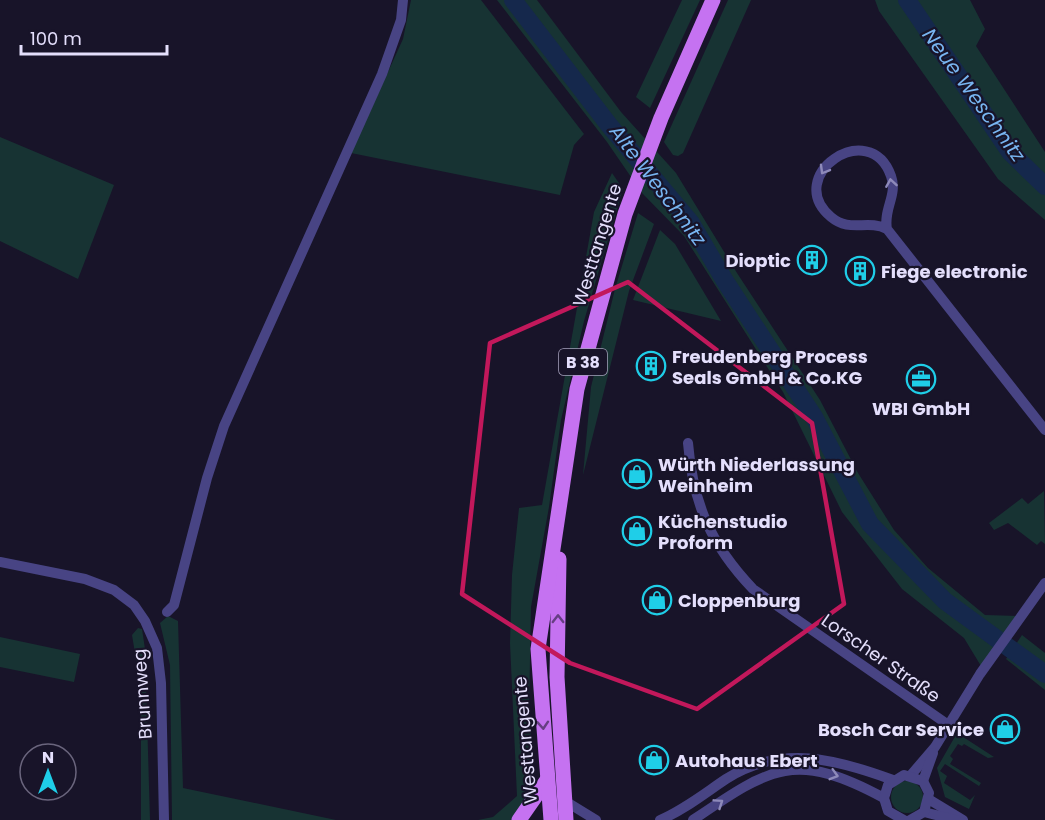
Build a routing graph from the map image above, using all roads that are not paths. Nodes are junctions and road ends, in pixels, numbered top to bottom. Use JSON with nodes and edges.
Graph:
{"nodes":[{"id":1,"x":404,"y":0,"type":"edge"},
{"id":2,"x":713,"y":0,"type":"edge"},
{"id":3,"x":887,"y":229,"type":"junction"},
{"id":4,"x":1045,"y":430,"type":"edge"},
{"id":5,"x":688,"y":443,"type":"dead end"},
{"id":6,"x":559,"y":514,"type":"junction"},
{"id":7,"x":0,"y":562,"type":"edge"},
{"id":8,"x":1045,"y":583,"type":"edge"},
{"id":9,"x":166,"y":612,"type":"dead end"},
{"id":10,"x":948,"y":724,"type":"junction"},
{"id":11,"x":935,"y":747,"type":"junction"},
{"id":12,"x":911,"y":775,"type":"junction"},
{"id":13,"x":547,"y":780,"type":"junction"},
{"id":14,"x":893,"y":780,"type":"junction"},
{"id":15,"x":923,"y":782,"type":"junction"},
{"id":16,"x":884,"y":798,"type":"junction"},
{"id":17,"x":930,"y":800,"type":"junction"},
{"id":18,"x":565,"y":801,"type":"junction"},
{"id":19,"x":924,"y":812,"type":"junction"},
{"id":20,"x":164,"y":820,"type":"edge"},
{"id":21,"x":519,"y":820,"type":"edge"},
{"id":22,"x":551,"y":820,"type":"edge"},
{"id":23,"x":567,"y":820,"type":"edge"},
{"id":24,"x":596,"y":820,"type":"edge"},
{"id":25,"x":660,"y":820,"type":"edge"},
{"id":26,"x":693,"y":820,"type":"edge"},
{"id":27,"x":906,"y":820,"type":"edge"},
{"id":28,"x":958,"y":820,"type":"edge"},
{"id":29,"x":963,"y":820,"type":"edge"}],
"edges":[{"from":1,"to":9,"type":"street"},
{"from":2,"to":6,"type":"main road","name":"Westtangente","number":"B 38"},
{"from":3,"to":3,"type":"street","one_way":true},
{"from":3,"to":4,"type":"street"},
{"from":5,"to":10,"type":"street","name":"Lorscher Straße"},
{"from":6,"to":13,"type":"main road","name":"Westtangente","number":"B 38","one_way":true},
{"from":18,"to":6,"type":"main road","name":"Westtangente","number":"B 38","one_way":true},
{"from":7,"to":20,"type":"street","name":"Brunnweg"},
{"from":8,"to":10,"type":"street"},
{"from":10,"to":11,"type":"street"},
{"from":11,"to":12,"type":"street"},
{"from":11,"to":15,"type":"street"},
{"from":12,"to":14,"type":"street"},
{"from":12,"to":15,"type":"street"},
{"from":13,"to":21,"type":"main road"},
{"from":13,"to":22,"type":"main road","name":"Westtangente","number":"B 38"},
{"from":14,"to":16,"type":"street"},
{"from":14,"to":25,"type":"street"},
{"from":15,"to":17,"type":"street"},
{"from":26,"to":16,"type":"street","one_way":true},
{"from":16,"to":27,"type":"street"},
{"from":17,"to":19,"type":"street"},
{"from":17,"to":29,"type":"street"},
{"from":18,"to":23,"type":"main road","name":"Westtangente","number":"B 38"},
{"from":18,"to":24,"type":"street"},
{"from":19,"to":27,"type":"street"},
{"from":19,"to":28,"type":"street"}]}
